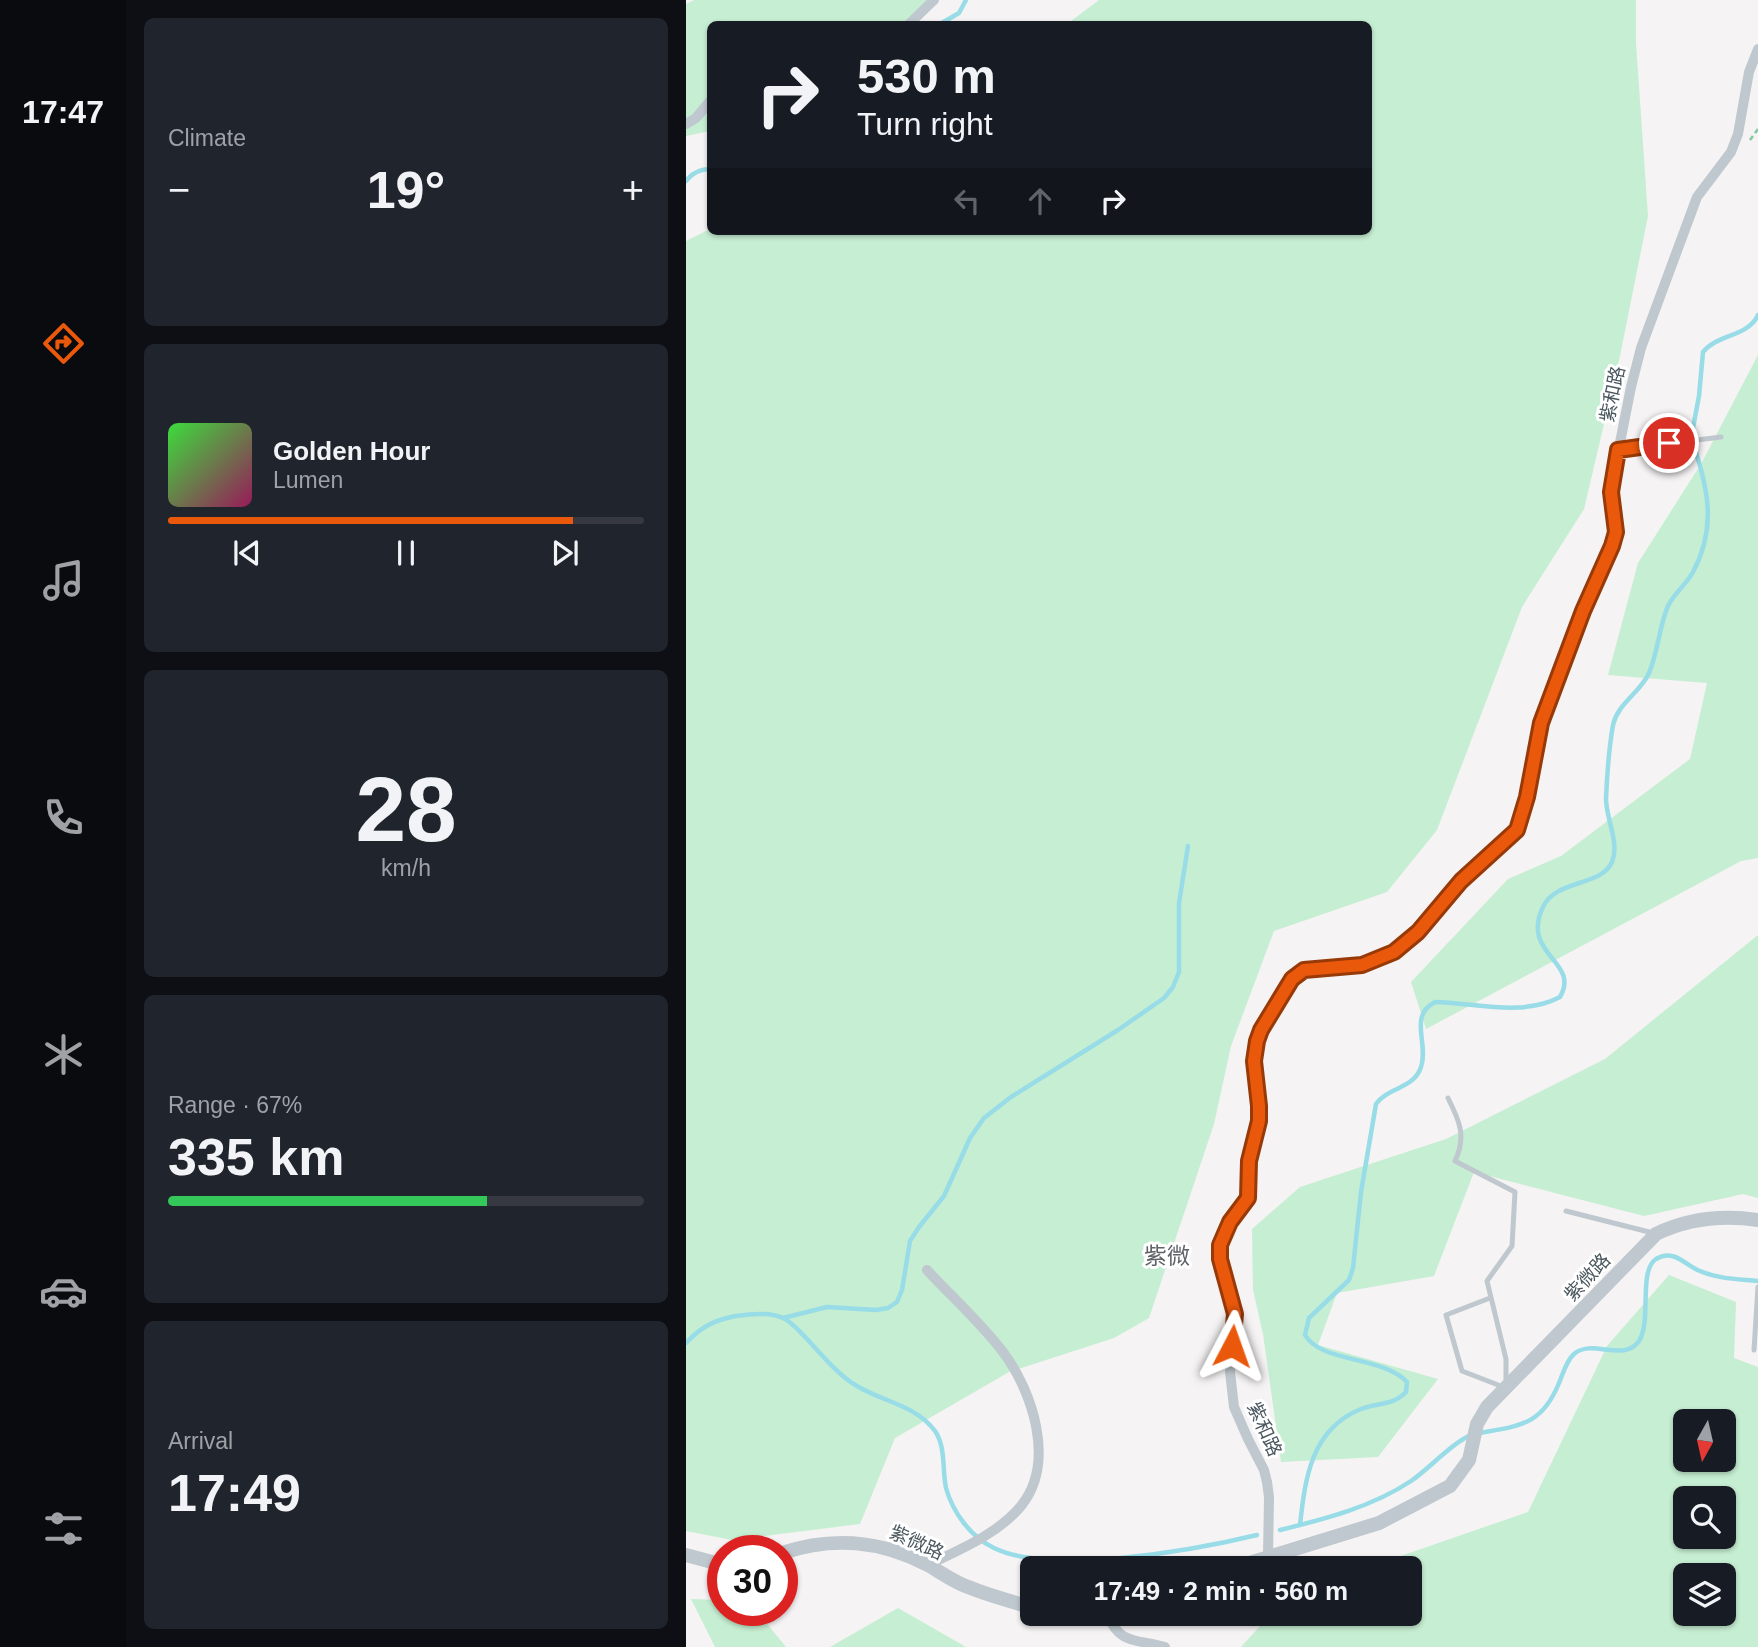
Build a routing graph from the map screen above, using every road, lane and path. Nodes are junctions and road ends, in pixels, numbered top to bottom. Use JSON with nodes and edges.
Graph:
{"nodes":[{"id":1,"x":934,"y":0,"type":"edge"},
{"id":2,"x":912,"y":21,"type":"edge"},
{"id":3,"x":1758,"y":49,"type":"edge"},
{"id":4,"x":707,"y":105,"type":"edge"},
{"id":5,"x":686,"y":124,"type":"edge"},
{"id":6,"x":1721,"y":437,"type":"dead end"},
{"id":7,"x":1618,"y":450,"type":"junction"},
{"id":8,"x":1448,"y":1098,"type":"dead end"},
{"id":9,"x":1566,"y":1211,"type":"dead end"},
{"id":10,"x":1758,"y":1220,"type":"edge"},
{"id":11,"x":1656,"y":1234,"type":"junction"},
{"id":12,"x":927,"y":1270,"type":"dead end"},
{"id":13,"x":1758,"y":1289,"type":"edge"},
{"id":14,"x":1490,"y":1298,"type":"junction"},
{"id":15,"x":1754,"y":1350,"type":"dead end"},
{"id":16,"x":1506,"y":1388,"type":"junction"},
{"id":17,"x":798,"y":1549,"type":"edge"},
{"id":18,"x":686,"y":1555,"type":"edge"},
{"id":19,"x":1268,"y":1556,"type":"joint"},
{"id":20,"x":707,"y":1561,"type":"edge"},
{"id":21,"x":928,"y":1565,"type":"junction"},
{"id":22,"x":1020,"y":1604,"type":"edge"},
{"id":23,"x":1112,"y":1626,"type":"edge"},
{"id":24,"x":1166,"y":1647,"type":"edge"}],
"edges":[{"from":1,"to":2,"type":"street"},
{"from":3,"to":7,"type":"street","name":"紫和路"},
{"from":4,"to":5,"type":"street"},
{"from":6,"to":7,"type":"lane"},
{"from":7,"to":19,"type":"street","name":"紫和路"},
{"from":8,"to":14,"type":"lane"},
{"from":9,"to":11,"type":"lane"},
{"from":10,"to":11,"type":"street","name":"紫微路"},
{"from":11,"to":16,"type":"street","name":"紫微路"},
{"from":12,"to":21,"type":"street"},
{"from":13,"to":15,"type":"lane"},
{"from":14,"to":16,"type":"lane"},
{"from":14,"to":16,"type":"lane"},
{"from":16,"to":19,"type":"street","name":"紫微路"},
{"from":17,"to":21,"type":"street","name":"紫微路"},
{"from":18,"to":20,"type":"street"},
{"from":21,"to":22,"type":"street","name":"紫微路"},
{"from":23,"to":24,"type":"street"}]}
